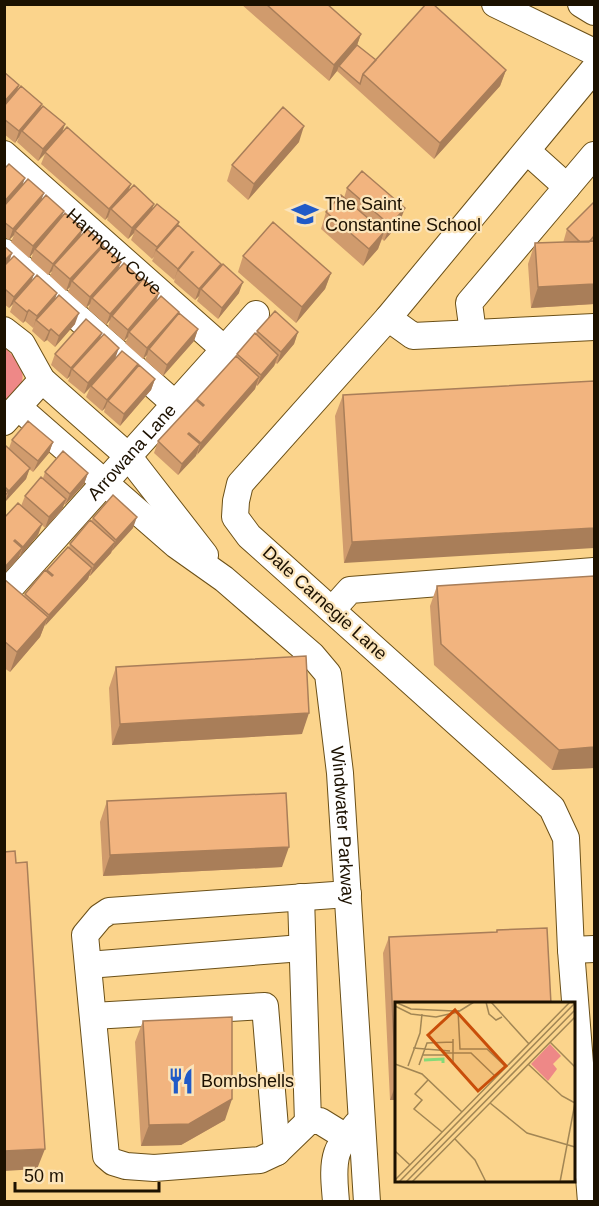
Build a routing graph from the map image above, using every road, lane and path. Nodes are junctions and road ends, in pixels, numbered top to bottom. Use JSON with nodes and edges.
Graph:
{"nodes":[{"id":1,"x":495,"y":4,"type":"edge"},
{"id":2,"x":581,"y":4,"type":"edge"},
{"id":3,"x":594,"y":12,"type":"edge"},
{"id":4,"x":594,"y":52,"type":"edge"},
{"id":5,"x":594,"y":69,"type":"edge"},
{"id":6,"x":527,"y":151,"type":"junction"},
{"id":7,"x":4,"y":154,"type":"edge"},
{"id":8,"x":594,"y":155,"type":"edge"},
{"id":9,"x":567,"y":188,"type":"junction"},
{"id":10,"x":4,"y":252,"type":"edge"},
{"id":11,"x":256,"y":314,"type":"dead end"},
{"id":12,"x":388,"y":318,"type":"junction"},
{"id":13,"x":594,"y":327,"type":"edge"},
{"id":14,"x":4,"y":330,"type":"edge"},
{"id":15,"x":472,"y":333,"type":"junction"},
{"id":16,"x":224,"y":349,"type":"junction"},
{"id":17,"x":42,"y":380,"type":"junction"},
{"id":18,"x":175,"y":404,"type":"junction"},
{"id":19,"x":11,"y":414,"type":"edge"},
{"id":20,"x":128,"y":456,"type":"junction"},
{"id":21,"x":104,"y":483,"type":"junction"},
{"id":22,"x":594,"y":571,"type":"edge"},
{"id":23,"x":224,"y":579,"type":"junction"},
{"id":24,"x":9,"y":589,"type":"edge"},
{"id":25,"x":332,"y":610,"type":"junction"},
{"id":26,"x":348,"y":894,"type":"junction"},
{"id":27,"x":301,"y":897,"type":"junction"},
{"id":28,"x":302,"y":948,"type":"junction"},
{"id":29,"x":583,"y":949,"type":"edge"},
{"id":30,"x":88,"y":965,"type":"junction"},
{"id":31,"x":93,"y":1016,"type":"junction"},
{"id":32,"x":308,"y":1122,"type":"junction"},
{"id":33,"x":354,"y":1128,"type":"junction"},
{"id":34,"x":277,"y":1152,"type":"junction"},
{"id":35,"x":591,"y":1155,"type":"edge"},
{"id":36,"x":336,"y":1202,"type":"edge"},
{"id":37,"x":367,"y":1202,"type":"edge"},
{"id":38,"x":591,"y":1202,"type":"edge"}],
"edges":[{"from":1,"to":4,"type":"street"},
{"from":2,"to":3,"type":"street"},
{"from":5,"to":6,"type":"street","name":"Dale Carnegie Lane"},
{"from":6,"to":9,"type":"street"},
{"from":6,"to":12,"type":"street","name":"Dale Carnegie Lane"},
{"from":7,"to":16,"type":"street","name":"Harmony Cove"},
{"from":8,"to":9,"type":"street"},
{"from":9,"to":15,"type":"street"},
{"from":10,"to":18,"type":"street"},
{"from":11,"to":16,"type":"street","name":"Arrowana Lane"},
{"from":12,"to":15,"type":"street"},
{"from":12,"to":25,"type":"street","name":"Dale Carnegie Lane"},
{"from":13,"to":15,"type":"street"},
{"from":14,"to":17,"type":"street","name":"Windwater Parkway"},
{"from":16,"to":18,"type":"street","name":"Arrowana Lane"},
{"from":17,"to":19,"type":"street"},
{"from":17,"to":20,"type":"street","name":"Windwater Parkway"},
{"from":18,"to":20,"type":"street","name":"Arrowana Lane"},
{"from":19,"to":21,"type":"street","name":"Windwater Parkway"},
{"from":20,"to":21,"type":"street","name":"Arrowana Lane"},
{"from":20,"to":23,"type":"street","name":"Windwater Parkway"},
{"from":21,"to":23,"type":"street","name":"Windwater Parkway"},
{"from":21,"to":24,"type":"street","name":"Arrowana Lane"},
{"from":22,"to":25,"type":"street"},
{"from":23,"to":26,"type":"street","name":"Windwater Parkway"},
{"from":25,"to":29,"type":"street","name":"Dale Carnegie Lane"},
{"from":26,"to":27,"type":"street"},
{"from":26,"to":33,"type":"street","name":"Windwater Parkway"},
{"from":27,"to":28,"type":"street"},
{"from":27,"to":30,"type":"street"},
{"from":28,"to":30,"type":"street"},
{"from":28,"to":32,"type":"street"},
{"from":29,"to":35,"type":"street","name":"Dale Carnegie Lane"},
{"from":30,"to":31,"type":"street"},
{"from":31,"to":34,"type":"street"},
{"from":31,"to":34,"type":"street"},
{"from":32,"to":33,"type":"street"},
{"from":32,"to":34,"type":"street"},
{"from":33,"to":36,"type":"street","name":"Windwater Parkway"},
{"from":33,"to":37,"type":"street","name":"Windwater Parkway"},
{"from":35,"to":38,"type":"street","name":"Dale Carnegie Lane"}]}
